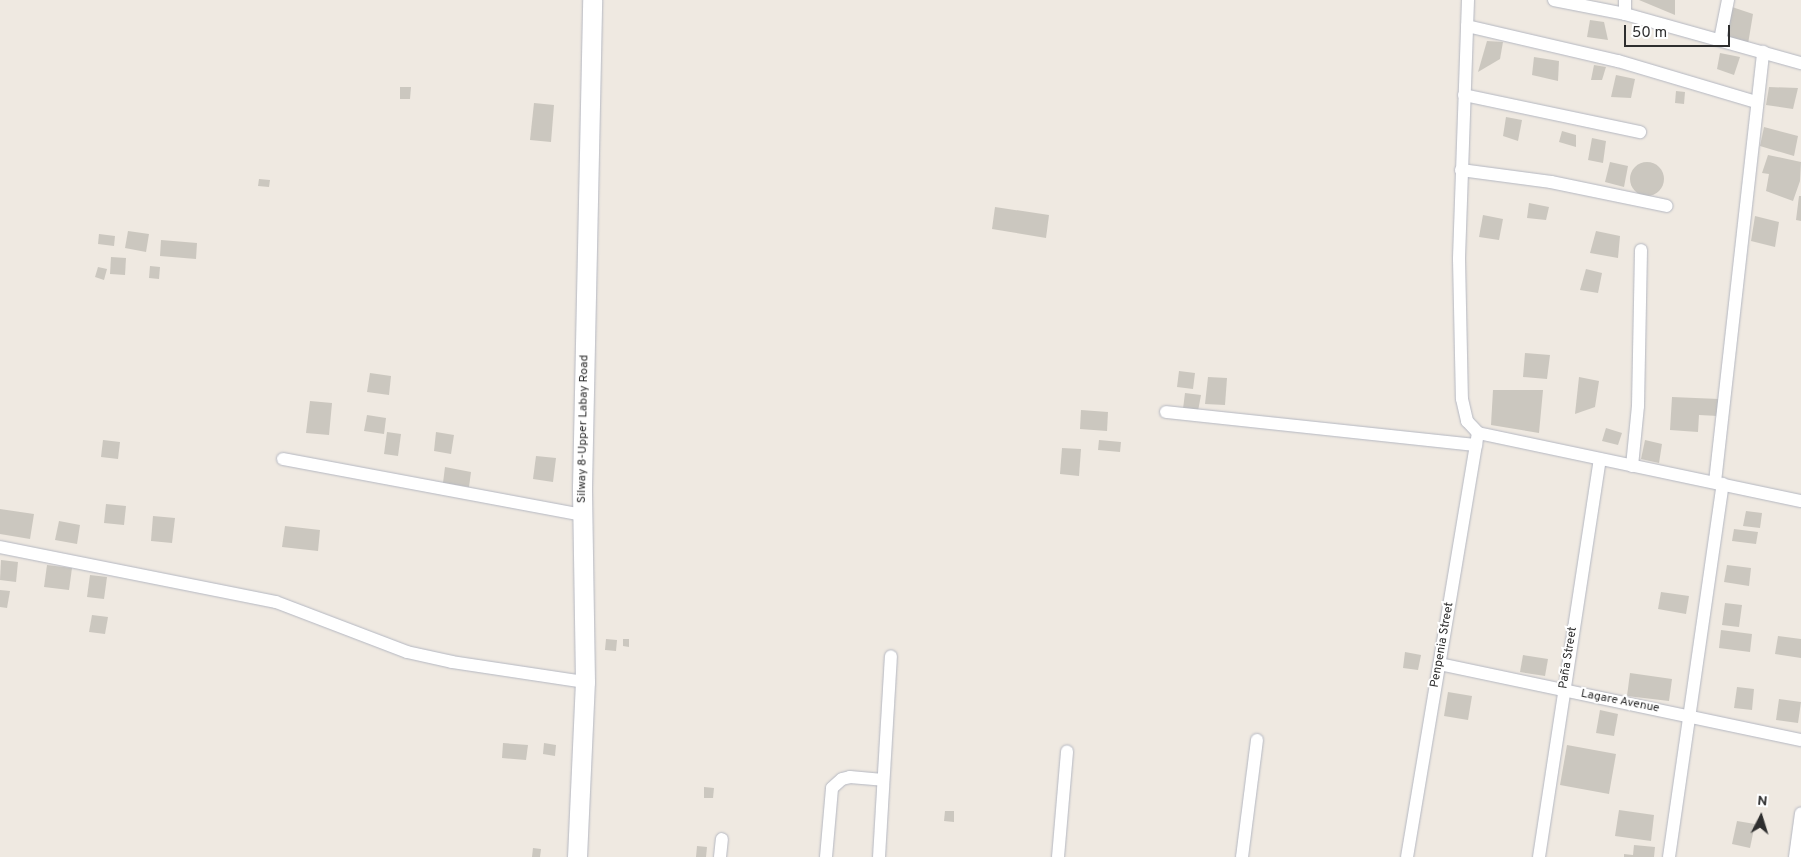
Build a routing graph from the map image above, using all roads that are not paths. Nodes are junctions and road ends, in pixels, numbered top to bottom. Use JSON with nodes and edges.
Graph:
{"nodes":[{"id":1,"x":592,"y":0,"type":"edge"},
{"id":2,"x":1468,"y":0,"type":"edge"},
{"id":3,"x":1554,"y":0,"type":"edge"},
{"id":4,"x":1625,"y":0,"type":"edge"},
{"id":5,"x":1728,"y":0,"type":"edge"},
{"id":6,"x":1625,"y":14,"type":"junction"},
{"id":7,"x":1466,"y":26,"type":"junction"},
{"id":8,"x":1720,"y":40,"type":"junction"},
{"id":9,"x":1762,"y":52,"type":"junction"},
{"id":10,"x":1801,"y":63,"type":"edge"},
{"id":11,"x":1464,"y":95,"type":"junction"},
{"id":12,"x":1756,"y":102,"type":"junction"},
{"id":13,"x":1640,"y":132,"type":"dead end"},
{"id":14,"x":1461,"y":170,"type":"junction"},
{"id":15,"x":1667,"y":206,"type":"dead end"},
{"id":16,"x":1641,"y":250,"type":"dead end"},
{"id":17,"x":1166,"y":412,"type":"dead end"},
{"id":18,"x":1477,"y":439,"type":"junction"},
{"id":19,"x":283,"y":460,"type":"dead end"},
{"id":20,"x":1600,"y":460,"type":"junction"},
{"id":21,"x":1632,"y":466,"type":"junction"},
{"id":22,"x":1719,"y":483,"type":"junction"},
{"id":23,"x":1801,"y":501,"type":"edge"},
{"id":24,"x":583,"y":515,"type":"junction"},
{"id":25,"x":0,"y":548,"type":"edge"},
{"id":26,"x":891,"y":656,"type":"dead end"},
{"id":27,"x":1440,"y":664,"type":"junction"},
{"id":28,"x":585,"y":682,"type":"junction"},
{"id":29,"x":1564,"y":691,"type":"junction"},
{"id":30,"x":1689,"y":716,"type":"junction"},
{"id":31,"x":1256,"y":740,"type":"dead end"},
{"id":32,"x":1801,"y":740,"type":"edge"},
{"id":33,"x":1067,"y":751,"type":"dead end"},
{"id":34,"x":884,"y":780,"type":"junction"},
{"id":35,"x":1801,"y":813,"type":"edge"},
{"id":36,"x":722,"y":839,"type":"dead end"},
{"id":37,"x":577,"y":857,"type":"edge"},
{"id":38,"x":720,"y":857,"type":"edge"},
{"id":39,"x":826,"y":857,"type":"edge"},
{"id":40,"x":879,"y":857,"type":"edge"},
{"id":41,"x":1058,"y":857,"type":"edge"},
{"id":42,"x":1242,"y":857,"type":"edge"},
{"id":43,"x":1407,"y":857,"type":"edge"},
{"id":44,"x":1539,"y":857,"type":"edge"},
{"id":45,"x":1669,"y":857,"type":"edge"},
{"id":46,"x":1795,"y":857,"type":"edge"}],
"edges":[{"from":1,"to":24,"type":"main road","name":"Silway 8-Upper Labay Road"},
{"from":2,"to":7,"type":"street"},
{"from":3,"to":6,"type":"street"},
{"from":4,"to":6,"type":"street"},
{"from":5,"to":8,"type":"street"},
{"from":6,"to":8,"type":"street"},
{"from":7,"to":11,"type":"street"},
{"from":7,"to":12,"type":"street"},
{"from":8,"to":9,"type":"street"},
{"from":9,"to":10,"type":"street"},
{"from":9,"to":12,"type":"street"},
{"from":11,"to":13,"type":"street"},
{"from":11,"to":14,"type":"street"},
{"from":12,"to":22,"type":"street"},
{"from":14,"to":15,"type":"street"},
{"from":14,"to":18,"type":"street"},
{"from":16,"to":21,"type":"street"},
{"from":17,"to":18,"type":"street"},
{"from":18,"to":20,"type":"street"},
{"from":18,"to":27,"type":"street","name":"Penpenia Street"},
{"from":19,"to":24,"type":"street"},
{"from":20,"to":21,"type":"street"},
{"from":20,"to":29,"type":"street","name":"Paña Street"},
{"from":21,"to":22,"type":"street"},
{"from":22,"to":23,"type":"street"},
{"from":22,"to":30,"type":"street"},
{"from":24,"to":28,"type":"main road","name":"Silway 8-Upper Labay Road"},
{"from":25,"to":28,"type":"street"},
{"from":26,"to":34,"type":"street"},
{"from":27,"to":29,"type":"street","name":"Lagare Avenue"},
{"from":27,"to":43,"type":"street","name":"Penpenia Street"},
{"from":28,"to":37,"type":"main road","name":"Silway 8-Upper Labay Road"},
{"from":29,"to":30,"type":"street","name":"Lagare Avenue"},
{"from":29,"to":44,"type":"street","name":"Paña Street"},
{"from":30,"to":32,"type":"street","name":"Lagare Avenue"},
{"from":30,"to":45,"type":"street"},
{"from":31,"to":42,"type":"street"},
{"from":33,"to":41,"type":"street"},
{"from":34,"to":39,"type":"street"},
{"from":34,"to":40,"type":"street"},
{"from":35,"to":46,"type":"street"},
{"from":36,"to":38,"type":"street"}]}
